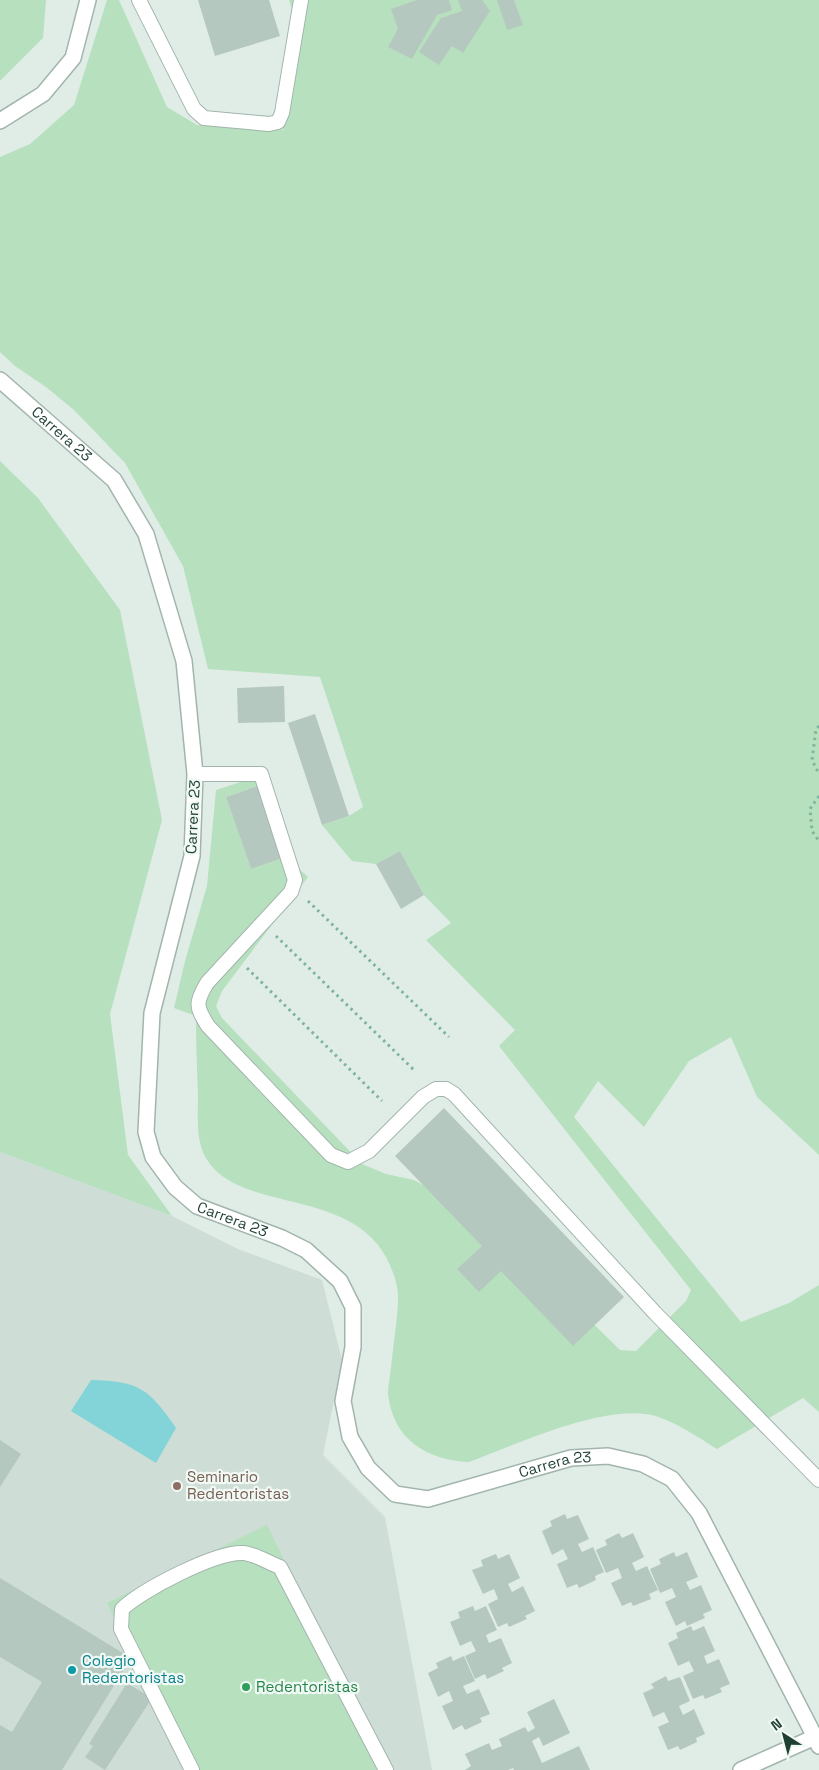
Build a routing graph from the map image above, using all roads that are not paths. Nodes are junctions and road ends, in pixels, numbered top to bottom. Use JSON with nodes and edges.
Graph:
{"nodes":[{"id":1,"x":88,"y":0,"type":"edge"},
{"id":2,"x":139,"y":0,"type":"edge"},
{"id":3,"x":301,"y":0,"type":"edge"},
{"id":4,"x":0,"y":121,"type":"edge"},
{"id":5,"x":0,"y":380,"type":"edge"},
{"id":6,"x":195,"y":774,"type":"junction"},
{"id":7,"x":819,"y":1480,"type":"edge"},
{"id":8,"x":817,"y":1741,"type":"edge"},
{"id":9,"x":192,"y":1770,"type":"edge"},
{"id":10,"x":386,"y":1770,"type":"edge"},
{"id":11,"x":741,"y":1770,"type":"edge"}],
"edges":[{"from":1,"to":4,"type":"street"},
{"from":2,"to":3,"type":"lane"},
{"from":5,"to":6,"type":"street","name":"Carrera 23"},
{"from":6,"to":7,"type":"lane"},
{"from":6,"to":8,"type":"street","name":"Carrera 23"},
{"from":8,"to":11,"type":"street"},
{"from":9,"to":10,"type":"lane"}]}
